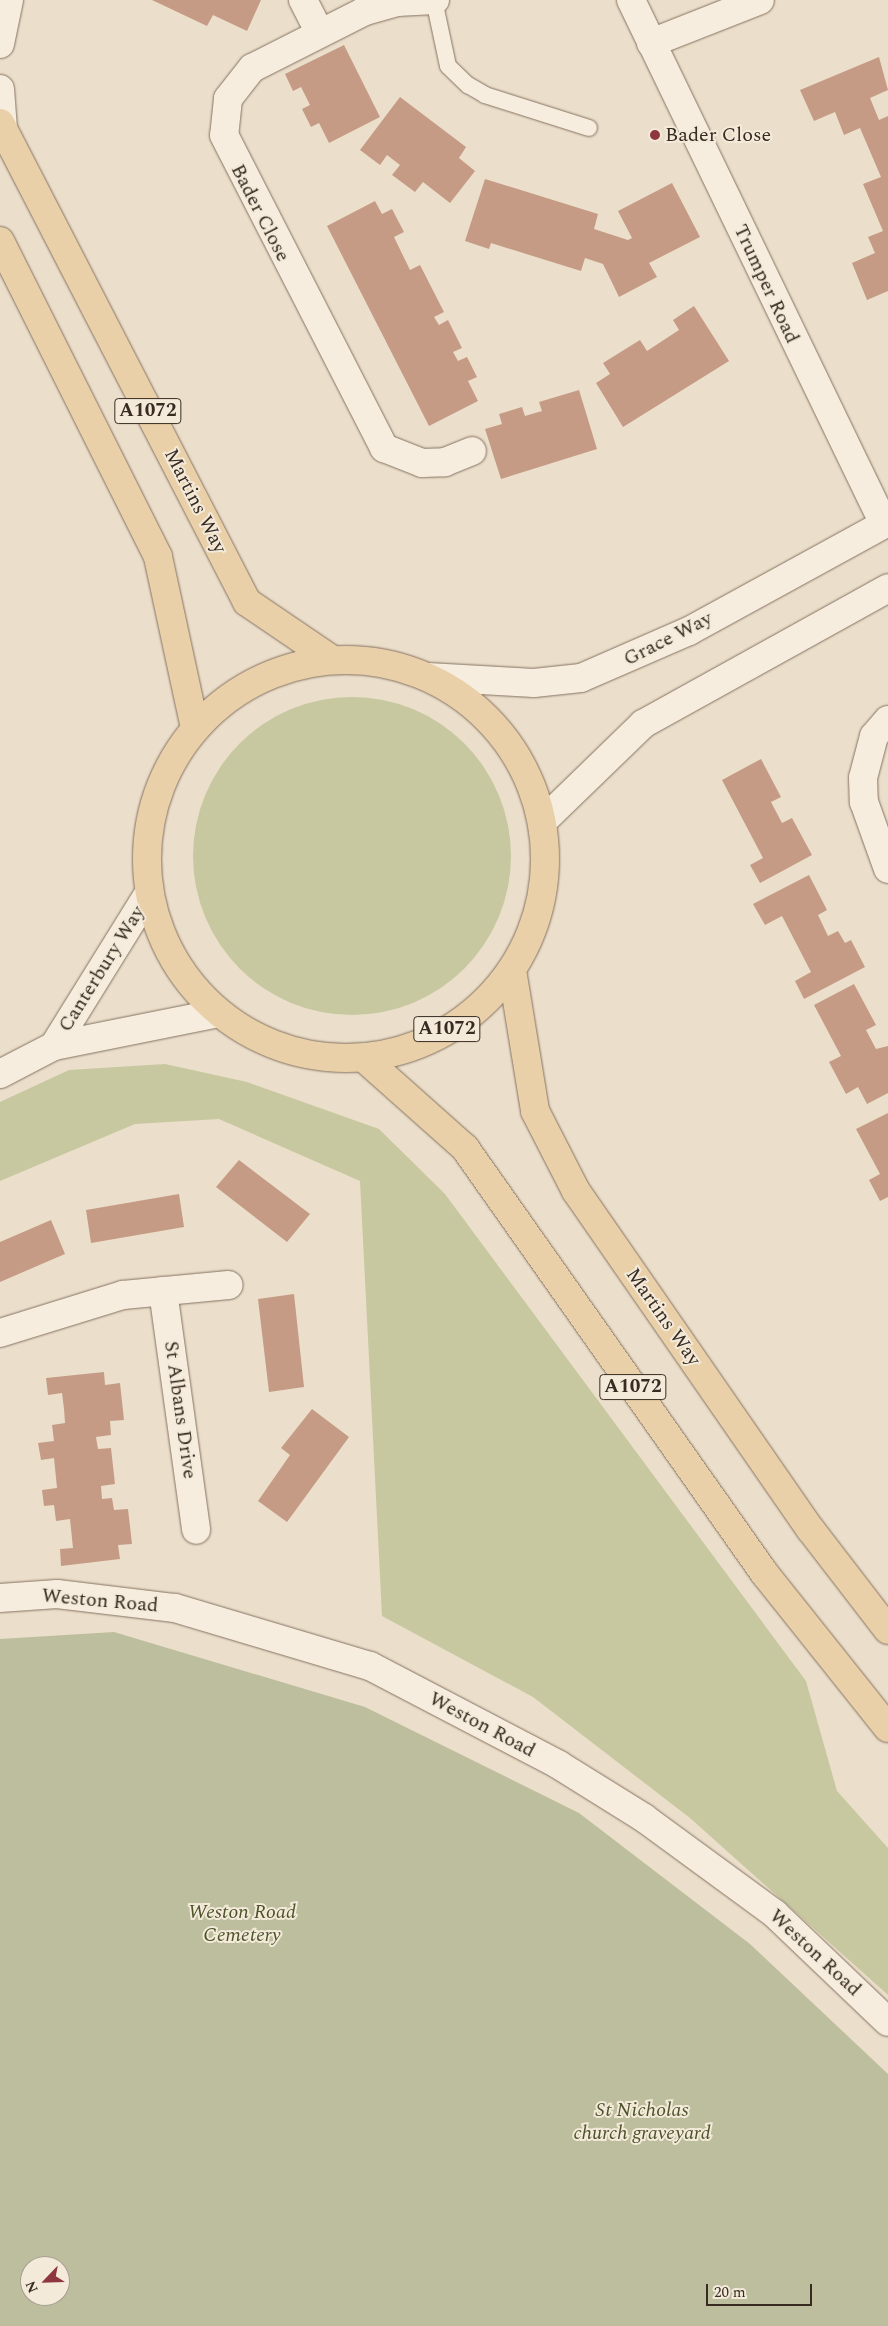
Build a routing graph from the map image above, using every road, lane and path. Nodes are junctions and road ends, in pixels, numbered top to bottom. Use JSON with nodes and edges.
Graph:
{"nodes":[{"id":1,"x":9,"y":0,"type":"edge"},
{"id":2,"x":303,"y":0,"type":"edge"},
{"id":3,"x":434,"y":0,"type":"edge"},
{"id":4,"x":631,"y":0,"type":"edge"},
{"id":5,"x":760,"y":0,"type":"edge"},
{"id":6,"x":320,"y":33,"type":"junction"},
{"id":7,"x":651,"y":43,"type":"junction"},
{"id":8,"x":0,"y":44,"type":"edge"},
{"id":9,"x":0,"y":89,"type":"edge"},
{"id":10,"x":1,"y":126,"type":"edge"},
{"id":11,"x":589,"y":128,"type":"dead end"},
{"id":12,"x":0,"y":242,"type":"edge"},
{"id":13,"x":472,"y":451,"type":"dead end"},
{"id":14,"x":886,"y":523,"type":"edge"},
{"id":15,"x":888,"y":588,"type":"edge"},
{"id":16,"x":331,"y":659,"type":"junction"},
{"id":17,"x":428,"y":677,"type":"junction"},
{"id":18,"x":888,"y":720,"type":"edge"},
{"id":19,"x":195,"y":728,"type":"junction"},
{"id":20,"x":542,"y":822,"type":"junction"},
{"id":21,"x":888,"y":869,"type":"edge"},
{"id":22,"x":149,"y":893,"type":"junction"},
{"id":23,"x":512,"y":970,"type":"junction"},
{"id":24,"x":219,"y":1014,"type":"junction"},
{"id":25,"x":54,"y":1046,"type":"junction"},
{"id":26,"x":364,"y":1058,"type":"junction"},
{"id":27,"x":0,"y":1074,"type":"edge"},
{"id":28,"x":229,"y":1285,"type":"dead end"},
{"id":29,"x":164,"y":1290,"type":"junction"},
{"id":30,"x":0,"y":1333,"type":"edge"},
{"id":31,"x":196,"y":1530,"type":"dead end"},
{"id":32,"x":0,"y":1598,"type":"edge"},
{"id":33,"x":888,"y":1630,"type":"edge"},
{"id":34,"x":888,"y":1728,"type":"edge"},
{"id":35,"x":888,"y":2022,"type":"edge"}],
"edges":[{"from":1,"to":8,"type":"street"},
{"from":2,"to":6,"type":"street"},
{"from":3,"to":6,"type":"street","name":"Bader Close"},
{"from":3,"to":11,"type":"lane"},
{"from":4,"to":7,"type":"street","name":"Trumper Road"},
{"from":5,"to":7,"type":"street"},
{"from":6,"to":13,"type":"street","name":"Bader Close"},
{"from":7,"to":14,"type":"street","name":"Trumper Road"},
{"from":9,"to":10,"type":"street"},
{"from":10,"to":16,"type":"main road","name":"Martins Way","number":"A1072"},
{"from":12,"to":19,"type":"main road","number":"A1072"},
{"from":14,"to":17,"type":"street","name":"Grace Way"},
{"from":15,"to":20,"type":"street"},
{"from":16,"to":17,"type":"main road","number":"A1072"},
{"from":16,"to":19,"type":"main road","number":"A1072"},
{"from":17,"to":20,"type":"main road","number":"A1072"},
{"from":18,"to":21,"type":"street"},
{"from":19,"to":22,"type":"main road","number":"A1072"},
{"from":20,"to":23,"type":"main road","number":"A1072"},
{"from":22,"to":24,"type":"main road","number":"A1072"},
{"from":22,"to":25,"type":"street","name":"Canterbury Way"},
{"from":23,"to":26,"type":"main road","number":"A1072"},
{"from":23,"to":33,"type":"main road","name":"Martins Way","number":"A1072"},
{"from":24,"to":25,"type":"street","name":"Canterbury Way"},
{"from":24,"to":26,"type":"main road","number":"A1072"},
{"from":25,"to":27,"type":"street","name":"Canterbury Way"},
{"from":26,"to":34,"type":"main road","number":"A1072"},
{"from":28,"to":29,"type":"street"},
{"from":29,"to":30,"type":"street"},
{"from":29,"to":31,"type":"street","name":"St Albans Drive"},
{"from":32,"to":35,"type":"street","name":"Weston Road"}]}
